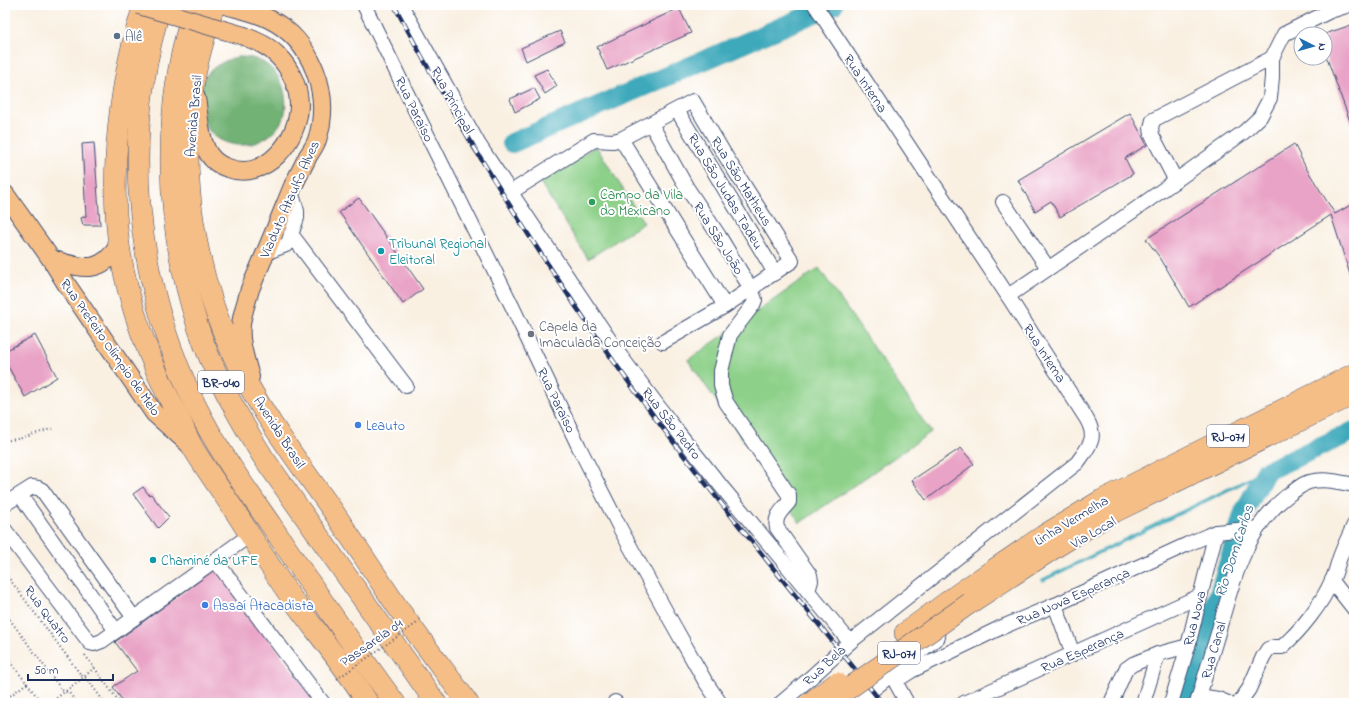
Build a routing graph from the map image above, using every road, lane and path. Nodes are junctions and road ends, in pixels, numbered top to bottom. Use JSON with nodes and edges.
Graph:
{"nodes":[{"id":1,"x":139,"y":5,"type":"edge"},
{"id":2,"x":144,"y":5,"type":"edge"},
{"id":3,"x":161,"y":5,"type":"edge"},
{"id":4,"x":195,"y":5,"type":"edge"},
{"id":5,"x":214,"y":5,"type":"edge"},
{"id":6,"x":225,"y":5,"type":"edge"},
{"id":7,"x":364,"y":5,"type":"edge"},
{"id":8,"x":401,"y":5,"type":"edge"},
{"id":9,"x":815,"y":5,"type":"edge"},
{"id":10,"x":1349,"y":5,"type":"edge"},
{"id":11,"x":148,"y":54,"type":"junction"},
{"id":12,"x":1272,"y":58,"type":"junction"},
{"id":13,"x":194,"y":81,"type":"junction"},
{"id":14,"x":677,"y":110,"type":"junction"},
{"id":15,"x":651,"y":124,"type":"junction"},
{"id":16,"x":621,"y":140,"type":"junction"},
{"id":17,"x":279,"y":153,"type":"junction"},
{"id":18,"x":298,"y":174,"type":"junction"},
{"id":19,"x":1176,"y":180,"type":"junction"},
{"id":20,"x":291,"y":191,"type":"junction"},
{"id":21,"x":511,"y":192,"type":"junction"},
{"id":22,"x":5,"y":194,"type":"edge"},
{"id":23,"x":1003,"y":202,"type":"dead end"},
{"id":24,"x":291,"y":234,"type":"junction"},
{"id":25,"x":119,"y":245,"type":"junction"},
{"id":26,"x":265,"y":254,"type":"junction"},
{"id":27,"x":51,"y":259,"type":"junction"},
{"id":28,"x":1048,"y":268,"type":"junction"},
{"id":29,"x":775,"y":272,"type":"junction"},
{"id":30,"x":751,"y":289,"type":"junction"},
{"id":31,"x":1008,"y":296,"type":"junction"},
{"id":32,"x":724,"y":306,"type":"junction"},
{"id":33,"x":663,"y":342,"type":"dead end"},
{"id":34,"x":1354,"y":374,"type":"edge"},
{"id":35,"x":406,"y":386,"type":"dead end"},
{"id":36,"x":254,"y":393,"type":"junction"},
{"id":37,"x":1354,"y":394,"type":"edge"},
{"id":38,"x":1354,"y":402,"type":"edge"},
{"id":39,"x":54,"y":428,"type":"dead end"},
{"id":40,"x":189,"y":440,"type":"junction"},
{"id":41,"x":5,"y":441,"type":"edge"},
{"id":42,"x":1354,"y":485,"type":"edge"},
{"id":43,"x":20,"y":495,"type":"junction"},
{"id":44,"x":5,"y":504,"type":"edge"},
{"id":45,"x":1354,"y":525,"type":"edge"},
{"id":46,"x":1253,"y":528,"type":"junction"},
{"id":47,"x":5,"y":530,"type":"edge"},
{"id":48,"x":1221,"y":532,"type":"junction"},
{"id":49,"x":250,"y":535,"type":"junction"},
{"id":50,"x":215,"y":560,"type":"junction"},
{"id":51,"x":5,"y":573,"type":"edge"},
{"id":52,"x":1332,"y":581,"type":"junction"},
{"id":53,"x":808,"y":591,"type":"junction"},
{"id":54,"x":1200,"y":596,"type":"junction"},
{"id":55,"x":970,"y":603,"type":"junction"},
{"id":56,"x":1055,"y":605,"type":"junction"},
{"id":57,"x":397,"y":606,"type":"junction"},
{"id":58,"x":1354,"y":609,"type":"edge"},
{"id":59,"x":5,"y":613,"type":"edge"},
{"id":60,"x":134,"y":618,"type":"junction"},
{"id":61,"x":417,"y":623,"type":"dead end"},
{"id":62,"x":116,"y":631,"type":"junction"},
{"id":63,"x":850,"y":642,"type":"junction"},
{"id":64,"x":1188,"y":646,"type":"junction"},
{"id":65,"x":1073,"y":654,"type":"junction"},
{"id":66,"x":1158,"y":654,"type":"junction"},
{"id":67,"x":5,"y":655,"type":"edge"},
{"id":68,"x":95,"y":667,"type":"dead end"},
{"id":69,"x":84,"y":677,"type":"junction"},
{"id":70,"x":337,"y":679,"type":"dead end"},
{"id":71,"x":895,"y":681,"type":"junction"},
{"id":72,"x":27,"y":683,"type":"junction"},
{"id":73,"x":65,"y":691,"type":"junction"},
{"id":74,"x":6,"y":697,"type":"edge"},
{"id":75,"x":1198,"y":699,"type":"edge"},
{"id":76,"x":367,"y":702,"type":"edge"},
{"id":77,"x":11,"y":703,"type":"edge"},
{"id":78,"x":42,"y":703,"type":"edge"},
{"id":79,"x":50,"y":703,"type":"edge"},
{"id":80,"x":77,"y":703,"type":"edge"},
{"id":81,"x":105,"y":703,"type":"edge"},
{"id":82,"x":323,"y":703,"type":"edge"},
{"id":83,"x":394,"y":703,"type":"edge"},
{"id":84,"x":436,"y":703,"type":"edge"},
{"id":85,"x":450,"y":703,"type":"edge"},
{"id":86,"x":468,"y":703,"type":"edge"},
{"id":87,"x":720,"y":703,"type":"edge"},
{"id":88,"x":781,"y":703,"type":"edge"},
{"id":89,"x":810,"y":703,"type":"edge"},
{"id":90,"x":828,"y":703,"type":"edge"},
{"id":91,"x":846,"y":703,"type":"edge"},
{"id":92,"x":856,"y":703,"type":"edge"},
{"id":93,"x":868,"y":703,"type":"edge"},
{"id":94,"x":907,"y":703,"type":"edge"},
{"id":95,"x":964,"y":703,"type":"edge"},
{"id":96,"x":1111,"y":703,"type":"edge"},
{"id":97,"x":1143,"y":703,"type":"edge"},
{"id":98,"x":1171,"y":703,"type":"edge"},
{"id":99,"x":1228,"y":703,"type":"edge"},
{"id":100,"x":1239,"y":703,"type":"edge"}],
"edges":[{"from":1,"to":17,"type":"main road","name":"Viaduto Ataulfo Alves","bridge":true},
{"from":2,"to":25,"type":"highway"},
{"from":3,"to":11,"type":"highway","number":"BR-040"},
{"from":4,"to":84,"type":"highway","name":"Avenida Brasil","number":"BR-040"},
{"from":5,"to":13,"type":"highway","name":"Avenida Brasil"},
{"from":6,"to":18,"type":"main road","name":"Viaduto Ataulfo Alves"},
{"from":7,"to":87,"type":"street","name":"Rua Paraíso"},
{"from":8,"to":21,"type":"street","name":"Rua Principal"},
{"from":9,"to":31,"type":"street","name":"Rua Interna"},
{"from":10,"to":12,"type":"street"},
{"from":11,"to":40,"type":"highway"},
{"from":11,"to":83,"type":"highway","number":"BR-040"},
{"from":12,"to":19,"type":"street"},
{"from":12,"to":19,"type":"street"},
{"from":13,"to":17,"type":"main road","name":"Viaduto Ataulfo Alves"},
{"from":13,"to":36,"type":"highway","name":"Avenida Brasil"},
{"from":14,"to":15,"type":"street"},
{"from":14,"to":29,"type":"street","name":"Rua São Judas Tadeu"},
{"from":14,"to":29,"type":"street","name":"Rua São Matheus"},
{"from":15,"to":16,"type":"street"},
{"from":15,"to":30,"type":"street","name":"Rua São João"},
{"from":16,"to":21,"type":"street"},
{"from":16,"to":32,"type":"street"},
{"from":17,"to":18,"type":"main road"},
{"from":18,"to":20,"type":"main road","name":"Viaduto Ataulfo Alves"},
{"from":19,"to":28,"type":"street"},
{"from":20,"to":24,"type":"street"},
{"from":20,"to":26,"type":"main road","name":"Viaduto Ataulfo Alves"},
{"from":21,"to":53,"type":"street","name":"Rua São Pedro"},
{"from":22,"to":27,"type":"main road","name":"Rua Prefeito Olímpio de Melo"},
{"from":23,"to":28,"type":"street"},
{"from":24,"to":26,"type":"street"},
{"from":24,"to":35,"type":"street"},
{"from":25,"to":27,"type":"main road","name":"Rua Prefeito Olímpio de Melo"},
{"from":25,"to":40,"type":"highway"},
{"from":26,"to":36,"type":"main road","name":"Viaduto Ataulfo Alves"},
{"from":27,"to":40,"type":"main road","name":"Rua Prefeito Olímpio de Melo"},
{"from":28,"to":31,"type":"street"},
{"from":29,"to":30,"type":"street"},
{"from":30,"to":32,"type":"street"},
{"from":30,"to":53,"type":"street"},
{"from":31,"to":63,"type":"street","name":"Rua Interna"},
{"from":32,"to":33,"type":"street"},
{"from":34,"to":89,"type":"highway","name":"Linha Vermelha","number":"RJ-071","bridge":true},
{"from":36,"to":57,"type":"highway","name":"Avenida Brasil"},
{"from":37,"to":55,"type":"highway","name":"Linha Vermelha","number":"RJ-071"},
{"from":38,"to":92,"type":"street","name":"Via Local"},
{"from":39,"to":41,"type":"path"},
{"from":40,"to":49,"type":"highway"},
{"from":42,"to":46,"type":"street","name":"Rua Canal"},
{"from":43,"to":44,"type":"street"},
{"from":43,"to":60,"type":"street"},
{"from":43,"to":62,"type":"street"},
{"from":45,"to":52,"type":"street"},
{"from":46,"to":48,"type":"street","name":"Rua Nova Esperança"},
{"from":46,"to":75,"type":"street","name":"Rua Canal"},
{"from":47,"to":62,"type":"street"},
{"from":48,"to":54,"type":"street","name":"Rua Nova"},
{"from":48,"to":56,"type":"street","name":"Rua Nova Esperança"},
{"from":49,"to":50,"type":"street"},
{"from":49,"to":76,"type":"highway"},
{"from":50,"to":60,"type":"street"},
{"from":50,"to":82,"type":"street"},
{"from":51,"to":69,"type":"path","name":"Rua Quatro"},
{"from":52,"to":58,"type":"street"},
{"from":52,"to":100,"type":"street"},
{"from":53,"to":63,"type":"street","name":"Rua São Pedro"},
{"from":54,"to":64,"type":"street","name":"Rua Nova"},
{"from":54,"to":65,"type":"street","name":"Rua Esperança"},
{"from":55,"to":90,"type":"highway","name":"Linha Vermelha","number":"RJ-071","bridge":true},
{"from":55,"to":91,"type":"highway","bridge":true},
{"from":56,"to":65,"type":"street"},
{"from":56,"to":71,"type":"street","name":"Rua Nova Esperança"},
{"from":57,"to":85,"type":"highway"},
{"from":57,"to":86,"type":"highway","name":"Avenida Brasil"},
{"from":59,"to":73,"type":"path"},
{"from":60,"to":62,"type":"street"},
{"from":61,"to":70,"type":"path","name":"Passarela 04","bridge":true},
{"from":63,"to":88,"type":"street","name":"Rua Bela"},
{"from":64,"to":66,"type":"street"},
{"from":64,"to":98,"type":"street","name":"Rua Nova"},
{"from":65,"to":95,"type":"street","name":"Rua Esperança"},
{"from":66,"to":96,"type":"street"},
{"from":66,"to":97,"type":"street"},
{"from":67,"to":72,"type":"path"},
{"from":68,"to":69,"type":"path"},
{"from":69,"to":73,"type":"path"},
{"from":69,"to":81,"type":"path","name":"Rua Quatro"},
{"from":71,"to":93,"type":"street"},
{"from":71,"to":94,"type":"street"},
{"from":72,"to":74,"type":"path"},
{"from":72,"to":78,"type":"path"},
{"from":73,"to":79,"type":"path"},
{"from":73,"to":80,"type":"path"},
{"from":74,"to":77,"type":"path"},
{"from":75,"to":99,"type":"street"}]}
